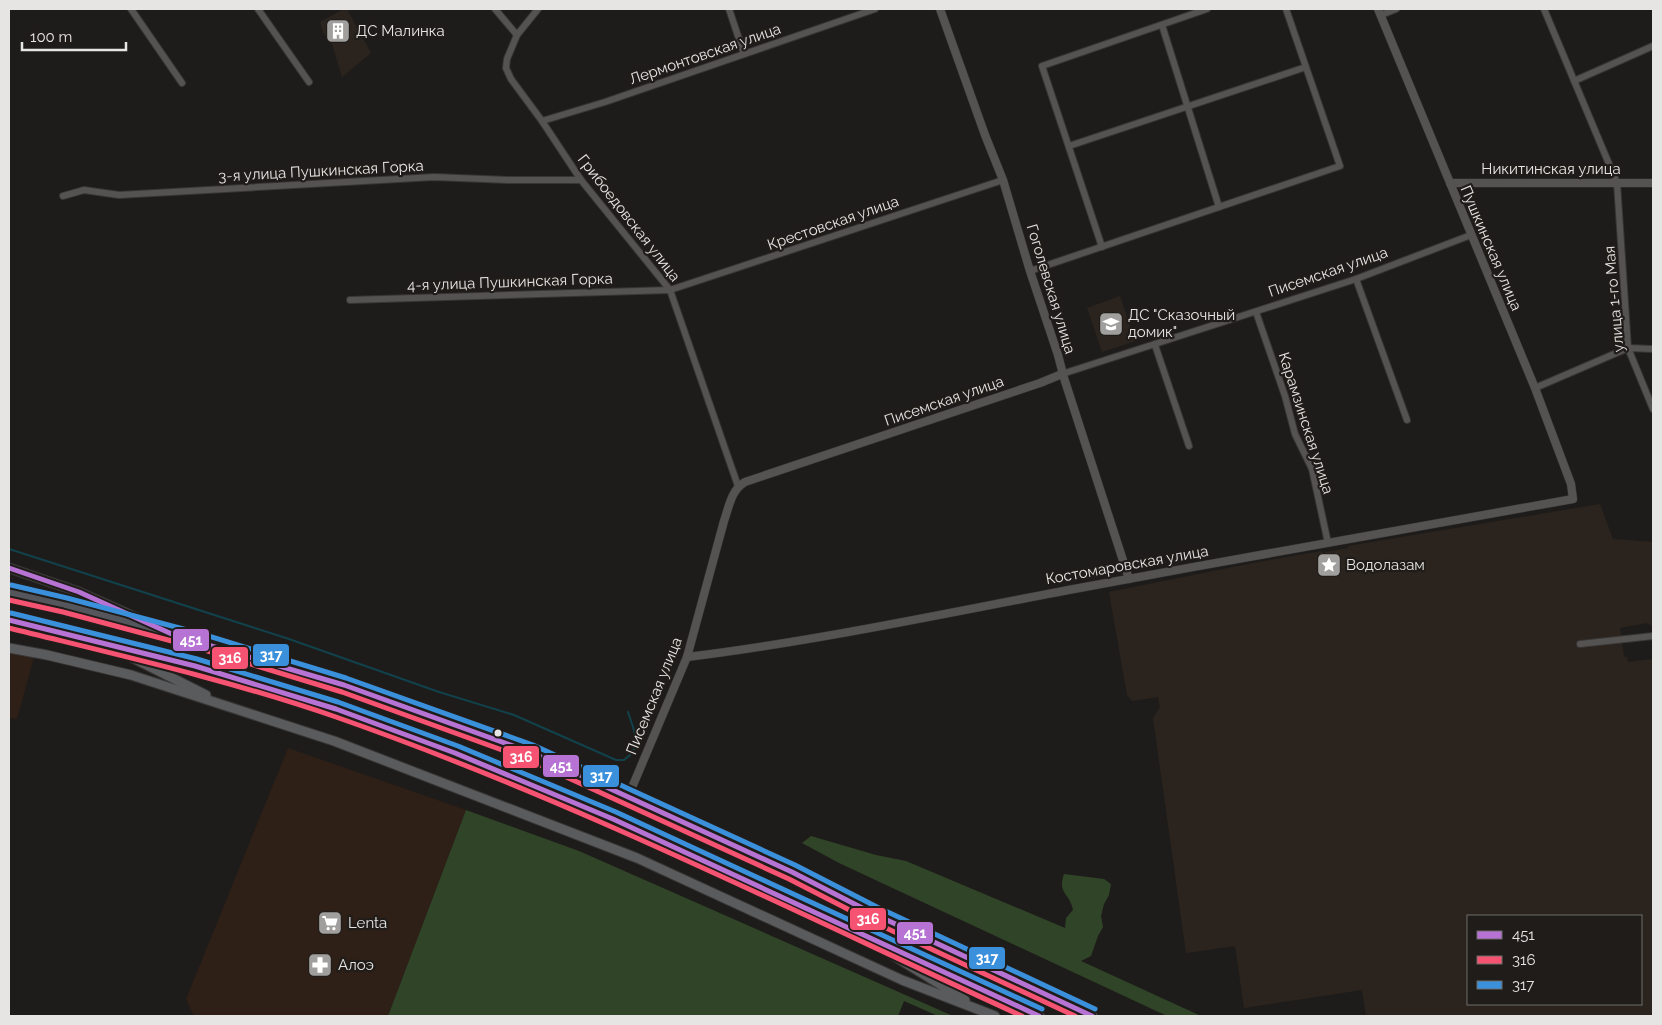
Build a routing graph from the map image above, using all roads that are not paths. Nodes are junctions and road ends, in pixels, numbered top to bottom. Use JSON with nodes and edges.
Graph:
{"nodes":[{"id":1,"x":131,"y":9,"type":"edge"},
{"id":2,"x":258,"y":9,"type":"edge"},
{"id":3,"x":494,"y":9,"type":"edge"},
{"id":4,"x":538,"y":9,"type":"edge"},
{"id":5,"x":729,"y":9,"type":"edge"},
{"id":6,"x":876,"y":9,"type":"edge"},
{"id":7,"x":940,"y":9,"type":"edge"},
{"id":8,"x":1207,"y":9,"type":"edge"},
{"id":9,"x":1286,"y":9,"type":"edge"},
{"id":10,"x":1396,"y":9,"type":"edge"},
{"id":11,"x":1544,"y":9,"type":"edge"},
{"id":12,"x":1379,"y":12,"type":"edge"},
{"id":13,"x":1162,"y":25,"type":"junction"},
{"id":14,"x":517,"y":35,"type":"junction"},
{"id":15,"x":1653,"y":46,"type":"edge"},
{"id":16,"x":744,"y":54,"type":"junction"},
{"id":17,"x":1306,"y":67,"type":"junction"},
{"id":18,"x":1574,"y":81,"type":"junction"},
{"id":19,"x":309,"y":82,"type":"dead end"},
{"id":20,"x":182,"y":84,"type":"dead end"},
{"id":21,"x":1187,"y":106,"type":"junction"},
{"id":22,"x":542,"y":121,"type":"junction"},
{"id":23,"x":1069,"y":146,"type":"junction"},
{"id":24,"x":581,"y":180,"type":"junction"},
{"id":25,"x":1003,"y":180,"type":"junction"},
{"id":26,"x":1450,"y":183,"type":"junction"},
{"id":27,"x":1617,"y":183,"type":"junction"},
{"id":28,"x":1653,"y":183,"type":"edge"},
{"id":29,"x":63,"y":196,"type":"dead end"},
{"id":30,"x":1219,"y":207,"type":"junction"},
{"id":31,"x":1471,"y":235,"type":"junction"},
{"id":32,"x":1102,"y":246,"type":"junction"},
{"id":33,"x":1030,"y":271,"type":"junction"},
{"id":34,"x":1356,"y":279,"type":"junction"},
{"id":35,"x":670,"y":290,"type":"junction"},
{"id":36,"x":350,"y":300,"type":"dead end"},
{"id":37,"x":1256,"y":312,"type":"junction"},
{"id":38,"x":1155,"y":345,"type":"junction"},
{"id":39,"x":1628,"y":348,"type":"junction"},
{"id":40,"x":1653,"y":349,"type":"edge"},
{"id":41,"x":1062,"y":374,"type":"junction"},
{"id":42,"x":1535,"y":388,"type":"junction"},
{"id":43,"x":1653,"y":409,"type":"edge"},
{"id":44,"x":1407,"y":420,"type":"dead end"},
{"id":45,"x":1189,"y":446,"type":"dead end"},
{"id":46,"x":738,"y":486,"type":"junction"},
{"id":47,"x":1573,"y":499,"type":"joint"},
{"id":48,"x":1328,"y":543,"type":"junction"},
{"id":49,"x":9,"y":568,"type":"edge"},
{"id":50,"x":1129,"y":579,"type":"junction"},
{"id":51,"x":9,"y":592,"type":"edge"},
{"id":52,"x":9,"y":620,"type":"edge"},
{"id":53,"x":174,"y":635,"type":"junction"},
{"id":54,"x":1653,"y":636,"type":"edge"},
{"id":55,"x":102,"y":642,"type":"junction"},
{"id":56,"x":1580,"y":644,"type":"dead end"},
{"id":57,"x":9,"y":648,"type":"edge"},
{"id":58,"x":687,"y":657,"type":"junction"},
{"id":59,"x":227,"y":706,"type":"junction"},
{"id":60,"x":628,"y":797,"type":"junction"},
{"id":61,"x":850,"y":928,"type":"junction"},
{"id":62,"x":982,"y":1010,"type":"junction"},
{"id":63,"x":995,"y":1016,"type":"edge"},
{"id":64,"x":1039,"y":1016,"type":"edge"},
{"id":65,"x":1092,"y":1016,"type":"edge"}],
"edges":[{"from":1,"to":20,"type":"street"},
{"from":2,"to":19,"type":"street"},
{"from":3,"to":14,"type":"street"},
{"from":4,"to":14,"type":"street"},
{"from":5,"to":16,"type":"street"},
{"from":6,"to":16,"type":"street","name":"Лермонтовская улица"},
{"from":7,"to":25,"type":"street","name":"Гоголевская улица"},
{"from":8,"to":13,"type":"street"},
{"from":9,"to":17,"type":"street"},
{"from":10,"to":12,"type":"street"},
{"from":11,"to":18,"type":"street","name":"улица 1-го Мая"},
{"from":12,"to":26,"type":"street","name":"Пушкинская улица"},
{"from":13,"to":21,"type":"street"},
{"from":13,"to":23,"type":"street"},
{"from":14,"to":22,"type":"street","name":"Грибоедовская улица"},
{"from":15,"to":18,"type":"street"},
{"from":16,"to":22,"type":"street","name":"Лермонтовская улица"},
{"from":17,"to":21,"type":"street"},
{"from":17,"to":30,"type":"street"},
{"from":18,"to":27,"type":"street","name":"улица 1-го Мая"},
{"from":21,"to":23,"type":"street"},
{"from":21,"to":30,"type":"street"},
{"from":22,"to":24,"type":"street","name":"Грибоедовская улица"},
{"from":23,"to":32,"type":"street"},
{"from":24,"to":29,"type":"street","name":"3-я улица Пушкинская Горка"},
{"from":24,"to":35,"type":"street","name":"Грибоедовская улица"},
{"from":25,"to":33,"type":"street","name":"Гоголевская улица"},
{"from":25,"to":35,"type":"street","name":"Крестовская улица"},
{"from":26,"to":27,"type":"street","name":"Никитинская улица"},
{"from":26,"to":31,"type":"street","name":"Пушкинская улица"},
{"from":27,"to":28,"type":"street","name":"Никитинская улица"},
{"from":27,"to":39,"type":"street","name":"улица 1-го Мая"},
{"from":30,"to":32,"type":"street"},
{"from":31,"to":34,"type":"street","name":"Писемская улица"},
{"from":31,"to":42,"type":"street","name":"Пушкинская улица"},
{"from":32,"to":33,"type":"street"},
{"from":33,"to":41,"type":"street","name":"Гоголевская улица"},
{"from":34,"to":37,"type":"street","name":"Писемская улица"},
{"from":34,"to":44,"type":"street"},
{"from":35,"to":36,"type":"street","name":"4-я улица Пушкинская Горка"},
{"from":35,"to":46,"type":"street","name":"Грибоедовская улица"},
{"from":37,"to":38,"type":"street","name":"Писемская улица"},
{"from":37,"to":48,"type":"street","name":"Карамзинская улица"},
{"from":38,"to":41,"type":"street","name":"Писемская улица"},
{"from":38,"to":45,"type":"street"},
{"from":39,"to":40,"type":"street"},
{"from":39,"to":42,"type":"street"},
{"from":39,"to":43,"type":"street","name":"улица 1-го Мая"},
{"from":41,"to":46,"type":"street","name":"Писемская улица"},
{"from":41,"to":50,"type":"street","name":"Гоголевская улица"},
{"from":42,"to":47,"type":"street","name":"Пушкинская улица"},
{"from":46,"to":58,"type":"street","name":"Писемская улица"},
{"from":47,"to":48,"type":"street","name":"Костомаровская улица"},
{"from":48,"to":50,"type":"street","name":"Костомаровская улица"},
{"from":49,"to":53,"type":"main road"},
{"from":50,"to":58,"type":"street","name":"Костомаровская улица"},
{"from":51,"to":53,"type":"highway"},
{"from":52,"to":55,"type":"highway"},
{"from":53,"to":60,"type":"highway"},
{"from":54,"to":56,"type":"street"},
{"from":55,"to":59,"type":"main road"},
{"from":55,"to":61,"type":"highway"},
{"from":57,"to":59,"type":"main road"},
{"from":58,"to":60,"type":"street","name":"Писемская улица"},
{"from":59,"to":62,"type":"main road"},
{"from":60,"to":65,"type":"highway"},
{"from":61,"to":62,"type":"main road"},
{"from":61,"to":64,"type":"highway"},
{"from":62,"to":63,"type":"main road"}]}
